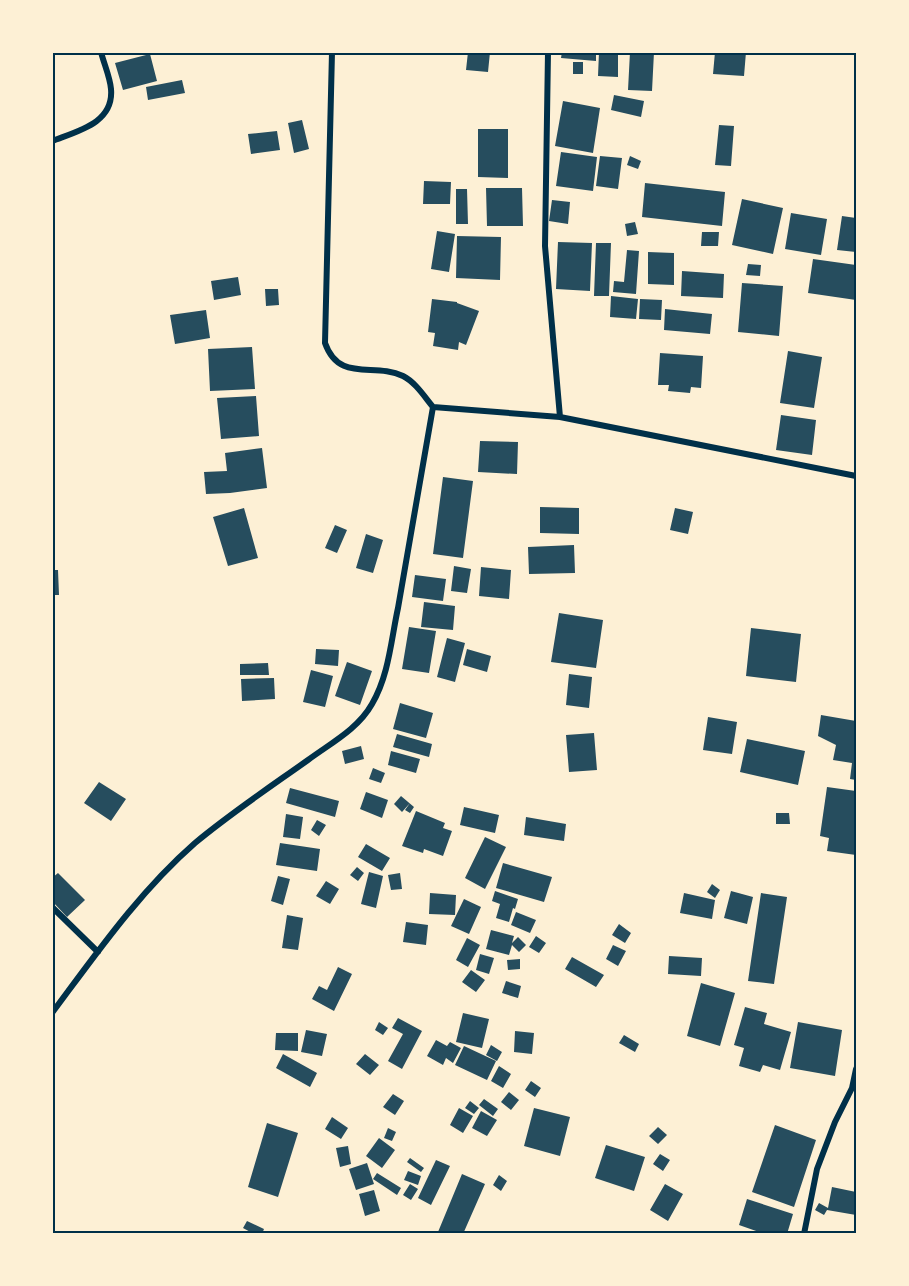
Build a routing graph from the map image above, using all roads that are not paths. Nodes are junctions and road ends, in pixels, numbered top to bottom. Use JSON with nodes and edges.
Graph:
{"nodes":[{"id":1,"x":101,"y":52,"type":"edge"},
{"id":2,"x":332,"y":52,"type":"edge"},
{"id":3,"x":548,"y":52,"type":"edge"},
{"id":4,"x":52,"y":141,"type":"edge"},
{"id":5,"x":433,"y":407,"type":"junction"},
{"id":6,"x":560,"y":417,"type":"junction"},
{"id":7,"x":856,"y":476,"type":"edge"},
{"id":8,"x":52,"y":907,"type":"edge"},
{"id":9,"x":98,"y":952,"type":"junction"},
{"id":10,"x":52,"y":1013,"type":"edge"},
{"id":11,"x":856,"y":1069,"type":"edge"},
{"id":12,"x":804,"y":1233,"type":"edge"}],
"edges":[{"from":1,"to":4,"type":"street"},
{"from":2,"to":5,"type":"street"},
{"from":3,"to":6,"type":"street"},
{"from":5,"to":6,"type":"street"},
{"from":5,"to":9,"type":"street"},
{"from":6,"to":7,"type":"street"},
{"from":8,"to":9,"type":"street"},
{"from":9,"to":10,"type":"street"},
{"from":11,"to":12,"type":"street"}]}
